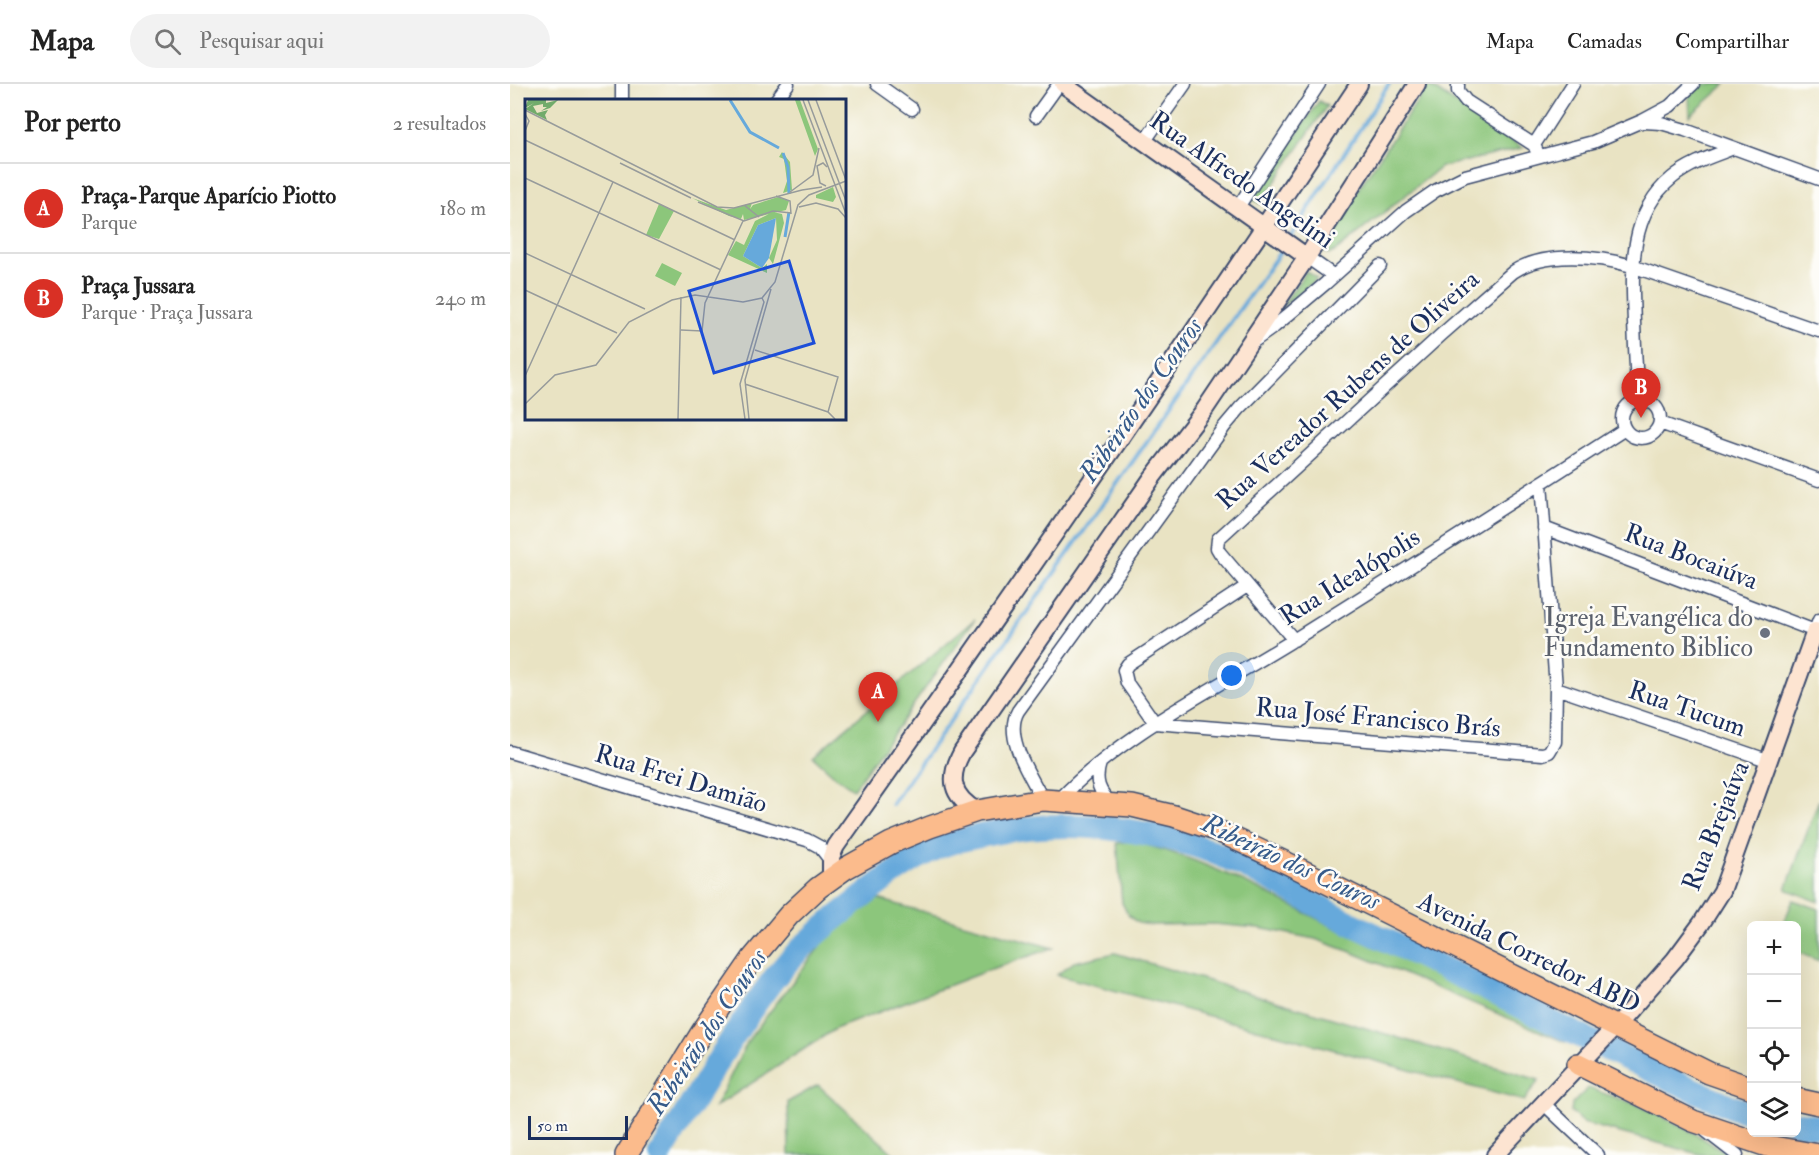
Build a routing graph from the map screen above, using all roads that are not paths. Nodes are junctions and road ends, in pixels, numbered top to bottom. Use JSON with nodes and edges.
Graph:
{"nodes":[{"id":1,"x":788,"y":84,"type":"edge"},
{"id":2,"x":877,"y":84,"type":"edge"},
{"id":3,"x":1061,"y":84,"type":"edge"},
{"id":4,"x":1185,"y":84,"type":"edge"},
{"id":5,"x":1319,"y":84,"type":"edge"},
{"id":6,"x":1359,"y":84,"type":"edge"},
{"id":7,"x":1417,"y":84,"type":"edge"},
{"id":8,"x":1573,"y":84,"type":"edge"},
{"id":9,"x":1692,"y":84,"type":"edge"},
{"id":10,"x":1458,"y":85,"type":"edge"},
{"id":11,"x":777,"y":99,"type":"edge"},
{"id":12,"x":1678,"y":100,"type":"junction"},
{"id":13,"x":912,"y":109,"type":"dead end"},
{"id":14,"x":1036,"y":116,"type":"dead end"},
{"id":15,"x":1642,"y":121,"type":"junction"},
{"id":16,"x":1685,"y":130,"type":"junction"},
{"id":17,"x":1144,"y":142,"type":"junction"},
{"id":18,"x":1734,"y":148,"type":"junction"},
{"id":19,"x":1537,"y":150,"type":"junction"},
{"id":20,"x":1819,"y":179,"type":"edge"},
{"id":21,"x":1238,"y":207,"type":"junction"},
{"id":22,"x":1270,"y":230,"type":"junction"},
{"id":23,"x":1303,"y":254,"type":"junction"},
{"id":24,"x":1380,"y":266,"type":"dead end"},
{"id":25,"x":1632,"y":266,"type":"junction"},
{"id":26,"x":1334,"y":276,"type":"junction"},
{"id":27,"x":1819,"y":331,"type":"edge"},
{"id":28,"x":1248,"y":345,"type":"junction"},
{"id":29,"x":1638,"y":400,"type":"junction"},
{"id":30,"x":1660,"y":423,"type":"junction"},
{"id":31,"x":1625,"y":429,"type":"junction"},
{"id":32,"x":1819,"y":480,"type":"edge"},
{"id":33,"x":1541,"y":483,"type":"junction"},
{"id":34,"x":1544,"y":528,"type":"junction"},
{"id":35,"x":1247,"y":586,"type":"junction"},
{"id":36,"x":1818,"y":628,"type":"edge"},
{"id":37,"x":1294,"y":640,"type":"junction"},
{"id":38,"x":1556,"y":688,"type":"junction"},
{"id":39,"x":1155,"y":723,"type":"junction"},
{"id":40,"x":510,"y":752,"type":"edge"},
{"id":41,"x":1770,"y":761,"type":"junction"},
{"id":42,"x":1101,"y":764,"type":"junction"},
{"id":43,"x":1051,"y":800,"type":"junction"},
{"id":44,"x":1113,"y":805,"type":"junction"},
{"id":45,"x":977,"y":811,"type":"junction"},
{"id":46,"x":831,"y":869,"type":"junction"},
{"id":47,"x":1612,"y":1030,"type":"junction"},
{"id":48,"x":1582,"y":1060,"type":"junction"},
{"id":49,"x":1747,"y":1086,"type":"edge"},
{"id":50,"x":1801,"y":1100,"type":"edge"},
{"id":51,"x":1543,"y":1103,"type":"junction"},
{"id":52,"x":1819,"y":1104,"type":"edge"},
{"id":53,"x":1693,"y":1122,"type":"junction"},
{"id":54,"x":626,"y":1155,"type":"edge"},
{"id":55,"x":1495,"y":1155,"type":"edge"},
{"id":56,"x":1598,"y":1155,"type":"edge"},
{"id":57,"x":1737,"y":1155,"type":"edge"},
{"id":58,"x":1819,"y":1155,"type":"edge"}],
"edges":[{"from":1,"to":11,"type":"street"},
{"from":2,"to":13,"type":"street"},
{"from":3,"to":14,"type":"street"},
{"from":3,"to":17,"type":"main road","name":"Rua Alfredo Angelini"},
{"from":4,"to":17,"type":"street"},
{"from":5,"to":21,"type":"street"},
{"from":6,"to":22,"type":"main road"},
{"from":7,"to":23,"type":"main road"},
{"from":8,"to":19,"type":"street"},
{"from":9,"to":12,"type":"street"},
{"from":10,"to":19,"type":"street"},
{"from":12,"to":15,"type":"street"},
{"from":12,"to":16,"type":"street"},
{"from":15,"to":16,"type":"street"},
{"from":15,"to":19,"type":"street"},
{"from":16,"to":18,"type":"street"},
{"from":17,"to":21,"type":"main road","name":"Rua Alfredo Angelini"},
{"from":18,"to":20,"type":"street"},
{"from":18,"to":25,"type":"street"},
{"from":19,"to":26,"type":"street"},
{"from":21,"to":22,"type":"main road","name":"Rua Alfredo Angelini"},
{"from":22,"to":23,"type":"main road","name":"Rua Alfredo Angelini"},
{"from":22,"to":46,"type":"main road"},
{"from":23,"to":26,"type":"street","name":"Rua Alfredo Angelini"},
{"from":23,"to":28,"type":"main road"},
{"from":24,"to":43,"type":"street"},
{"from":25,"to":27,"type":"street","name":"Rua Vereador Rubens de Oliveira"},
{"from":25,"to":29,"type":"street"},
{"from":25,"to":35,"type":"street","name":"Rua Vereador Rubens de Oliveira"},
{"from":26,"to":28,"type":"street"},
{"from":28,"to":45,"type":"main road"},
{"from":29,"to":30,"type":"street"},
{"from":29,"to":31,"type":"street"},
{"from":30,"to":31,"type":"street"},
{"from":30,"to":32,"type":"street"},
{"from":31,"to":33,"type":"street","name":"Rua Idealópolis"},
{"from":33,"to":34,"type":"street"},
{"from":33,"to":37,"type":"street","name":"Rua Idealópolis"},
{"from":34,"to":36,"type":"street","name":"Rua Bocaiúva"},
{"from":34,"to":38,"type":"street"},
{"from":35,"to":37,"type":"street","name":"Rua Vereador Rubens de Oliveira"},
{"from":35,"to":39,"type":"street"},
{"from":36,"to":41,"type":"main road","name":"Rua Brejaúva"},
{"from":37,"to":39,"type":"street","name":"Rua Idealópolis"},
{"from":38,"to":39,"type":"street","name":"Rua José Francisco Brás"},
{"from":38,"to":41,"type":"street","name":"Rua Tucum"},
{"from":39,"to":42,"type":"street","name":"Rua Idealópolis"},
{"from":40,"to":46,"type":"street","name":"Rua Frei Damião"},
{"from":41,"to":47,"type":"main road","name":"Rua Brejaúva"},
{"from":42,"to":43,"type":"street","name":"Rua Idealópolis"},
{"from":42,"to":44,"type":"street"},
{"from":43,"to":44,"type":"highway","name":"Avenida Corredor ABD"},
{"from":43,"to":45,"type":"highway","name":"Avenida Corredor ABD"},
{"from":44,"to":47,"type":"highway","name":"Avenida Corredor ABD"},
{"from":45,"to":46,"type":"highway","name":"Avenida Corredor ABD"},
{"from":46,"to":54,"type":"highway","name":"Avenida Corredor ABD"},
{"from":47,"to":48,"type":"main road","name":"Rua Brejaúva"},
{"from":47,"to":49,"type":"highway","name":"Avenida Corredor ABD"},
{"from":48,"to":51,"type":"main road","name":"Rua Brejaúva"},
{"from":48,"to":53,"type":"highway"},
{"from":50,"to":52,"type":"highway"},
{"from":51,"to":55,"type":"main road","name":"Rua Brejaúva"},
{"from":51,"to":56,"type":"street"},
{"from":53,"to":57,"type":"street"},
{"from":53,"to":58,"type":"highway"}]}
